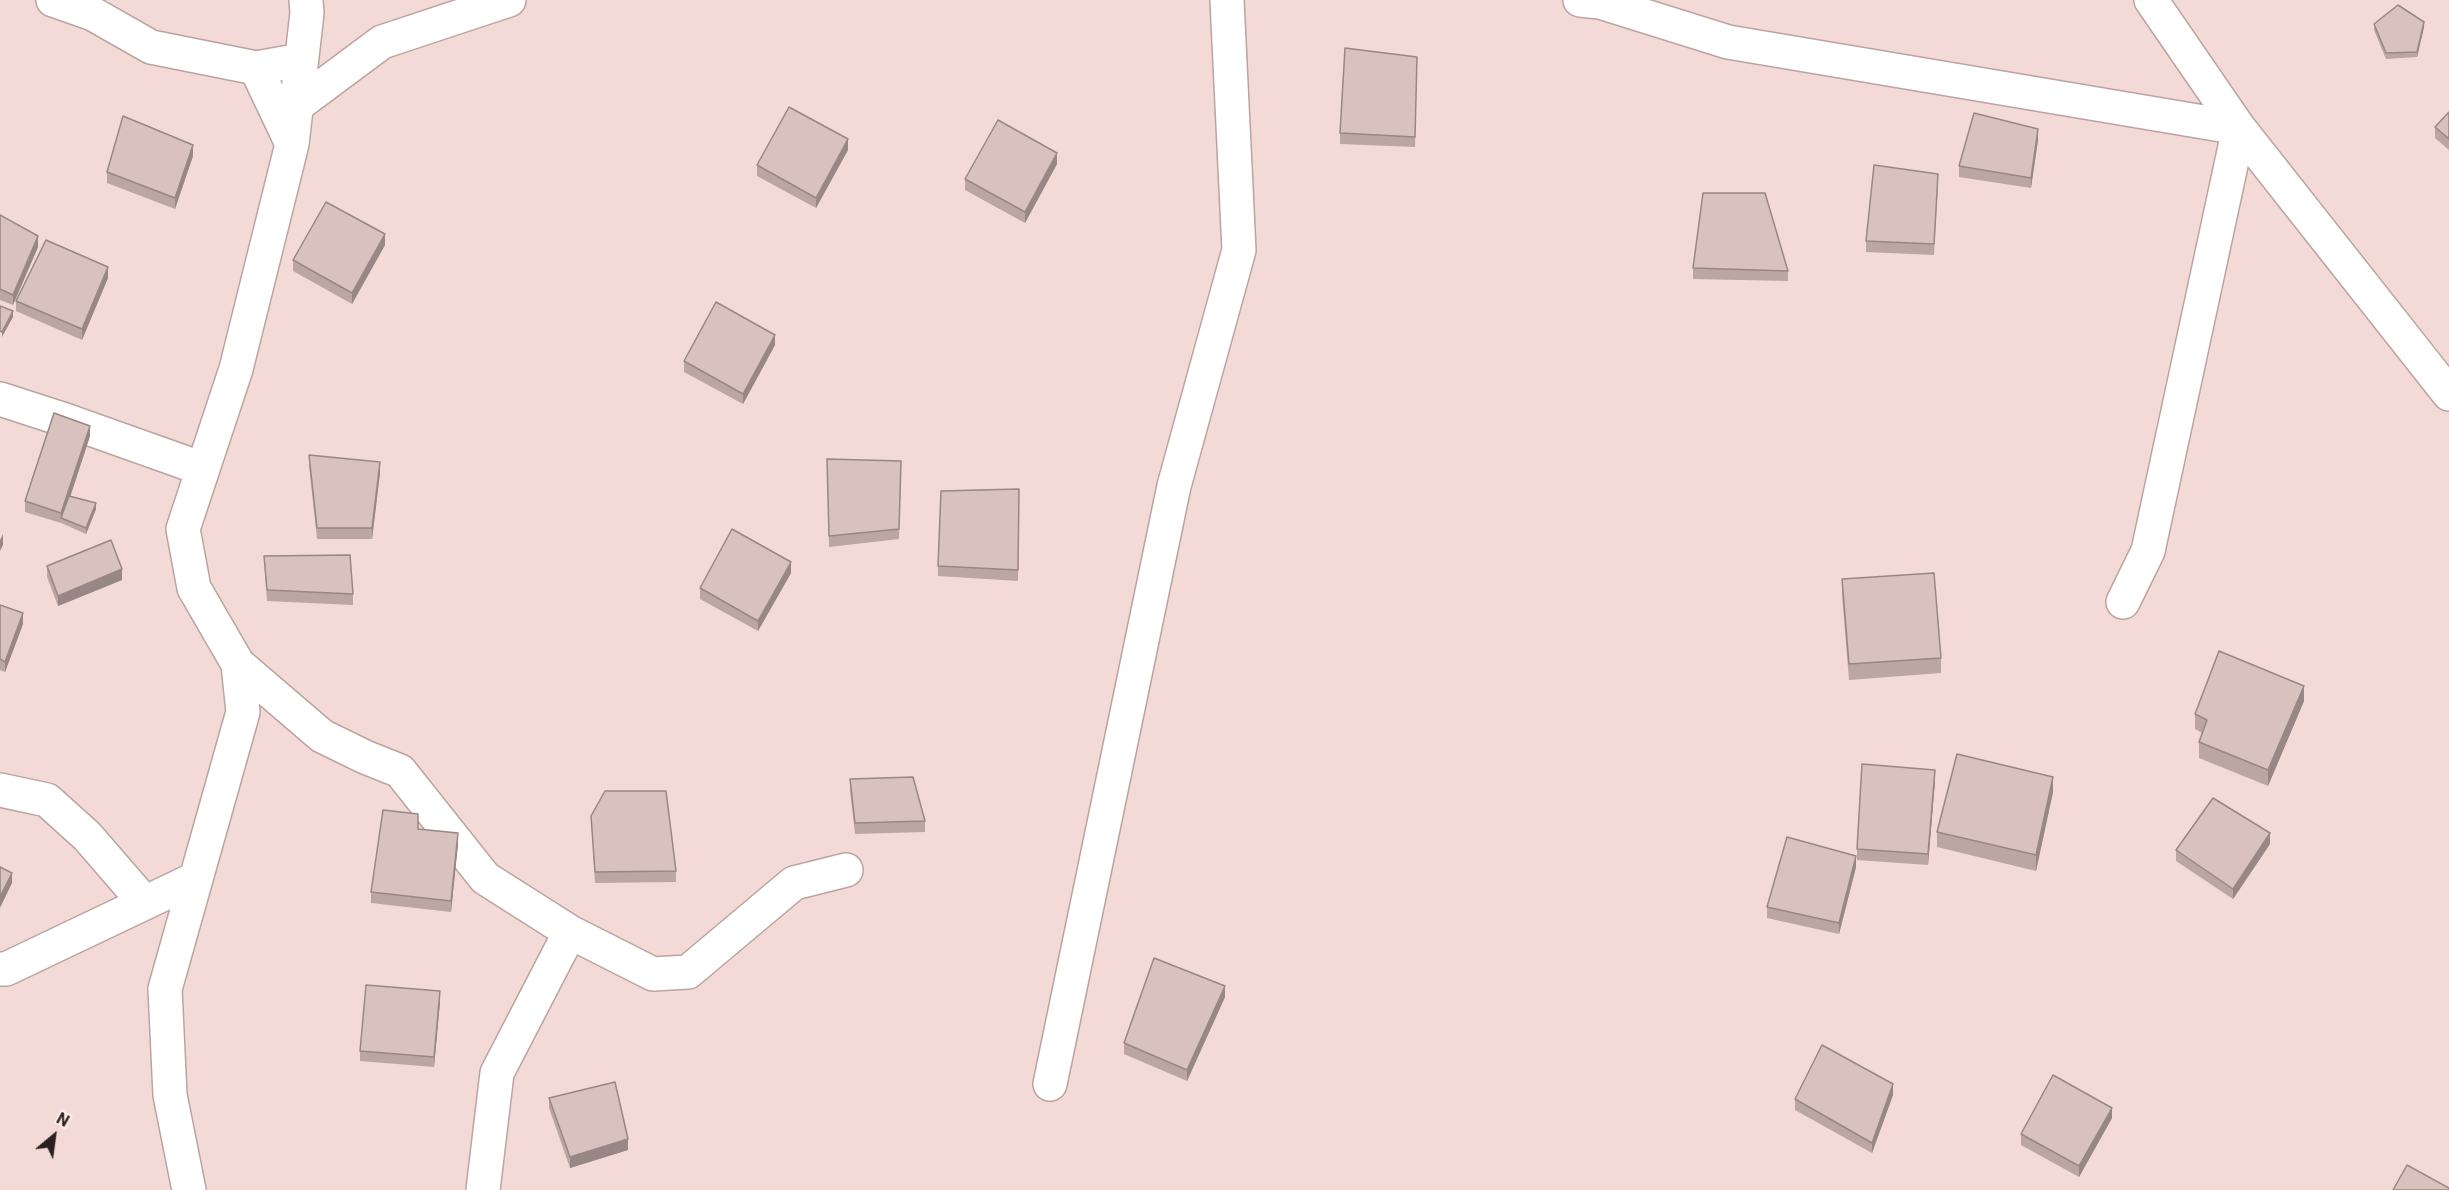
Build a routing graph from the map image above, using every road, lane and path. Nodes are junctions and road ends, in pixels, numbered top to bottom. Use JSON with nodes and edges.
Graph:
{"nodes":[{"id":1,"x":54,"y":0,"type":"edge"},
{"id":2,"x":306,"y":0,"type":"edge"},
{"id":3,"x":509,"y":0,"type":"edge"},
{"id":4,"x":1227,"y":0,"type":"edge"},
{"id":5,"x":1580,"y":0,"type":"edge"},
{"id":6,"x":2151,"y":0,"type":"edge"},
{"id":7,"x":301,"y":60,"type":"junction"},
{"id":8,"x":256,"y":68,"type":"junction"},
{"id":9,"x":296,"y":106,"type":"junction"},
{"id":10,"x":2239,"y":128,"type":"junction"},
{"id":11,"x":292,"y":144,"type":"junction"},
{"id":12,"x":2449,"y":394,"type":"edge"},
{"id":13,"x":0,"y":399,"type":"edge"},
{"id":14,"x":203,"y":469,"type":"junction"},
{"id":15,"x":2123,"y":602,"type":"dead end"},
{"id":16,"x":238,"y":664,"type":"junction"},
{"id":17,"x":0,"y":790,"type":"edge"},
{"id":18,"x":846,"y":870,"type":"dead end"},
{"id":19,"x":195,"y":879,"type":"junction"},
{"id":20,"x":145,"y":903,"type":"junction"},
{"id":21,"x":570,"y":932,"type":"junction"},
{"id":22,"x":0,"y":969,"type":"edge"},
{"id":23,"x":1050,"y":1084,"type":"dead end"},
{"id":24,"x":189,"y":1190,"type":"edge"},
{"id":25,"x":483,"y":1190,"type":"edge"}],
"edges":[{"from":1,"to":8,"type":"street"},
{"from":2,"to":7,"type":"street"},
{"from":3,"to":9,"type":"street"},
{"from":4,"to":23,"type":"street"},
{"from":5,"to":10,"type":"street"},
{"from":6,"to":10,"type":"street"},
{"from":7,"to":8,"type":"street"},
{"from":7,"to":9,"type":"street"},
{"from":8,"to":11,"type":"street"},
{"from":9,"to":11,"type":"street"},
{"from":10,"to":12,"type":"street"},
{"from":10,"to":15,"type":"street"},
{"from":11,"to":14,"type":"street"},
{"from":13,"to":14,"type":"street"},
{"from":14,"to":16,"type":"street"},
{"from":16,"to":19,"type":"street"},
{"from":16,"to":21,"type":"street"},
{"from":17,"to":20,"type":"street"},
{"from":18,"to":21,"type":"street"},
{"from":19,"to":20,"type":"street"},
{"from":19,"to":24,"type":"street"},
{"from":20,"to":22,"type":"street"},
{"from":21,"to":25,"type":"street"}]}
